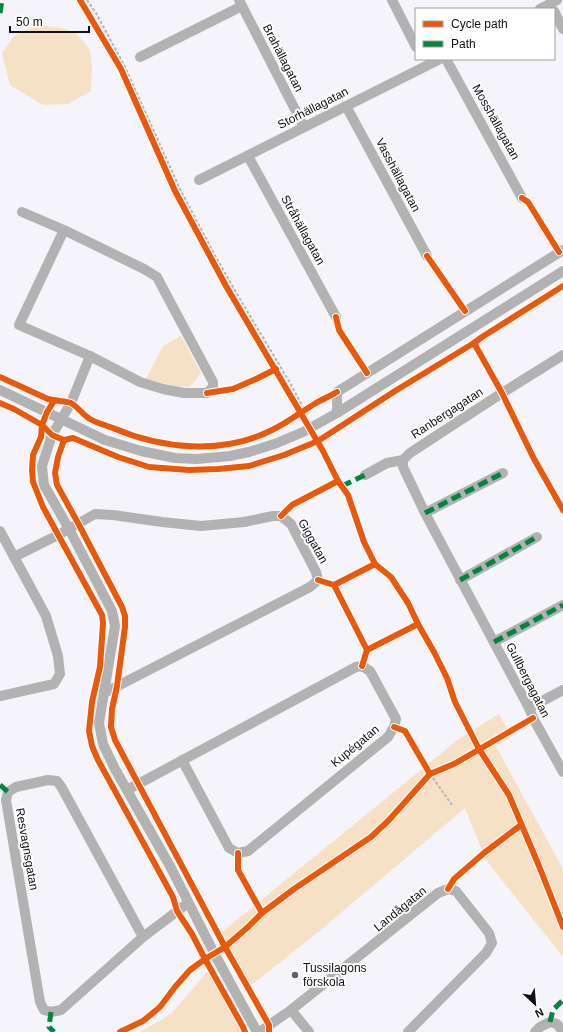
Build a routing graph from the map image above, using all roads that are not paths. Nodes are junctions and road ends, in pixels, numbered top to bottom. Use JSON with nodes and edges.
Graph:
{"nodes":[{"id":1,"x":392,"y":0,"type":"edge"},
{"id":2,"x":240,"y":3,"type":"edge"},
{"id":3,"x":553,"y":5,"type":"edge"},
{"id":4,"x":543,"y":8,"type":"edge"},
{"id":5,"x":555,"y":10,"type":"edge"},
{"id":6,"x":563,"y":29,"type":"edge"},
{"id":7,"x":415,"y":45,"type":"edge"},
{"id":8,"x":140,"y":57,"type":"road end"},
{"id":9,"x":436,"y":60,"type":"edge"},
{"id":10,"x":447,"y":60,"type":"edge"},
{"id":11,"x":424,"y":63,"type":"edge"},
{"id":12,"x":346,"y":106,"type":"junction"},
{"id":13,"x":304,"y":127,"type":"junction"},
{"id":14,"x":248,"y":156,"type":"junction"},
{"id":15,"x":199,"y":180,"type":"road end"},
{"id":16,"x":522,"y":198,"type":"dead end"},
{"id":17,"x":22,"y":212,"type":"dead end"},
{"id":18,"x":64,"y":230,"type":"junction"},
{"id":19,"x":563,"y":250,"type":"edge"},
{"id":20,"x":427,"y":256,"type":"dead end"},
{"id":21,"x":563,"y":270,"type":"edge"},
{"id":22,"x":336,"y":317,"type":"dead end"},
{"id":23,"x":563,"y":355,"type":"edge"},
{"id":24,"x":90,"y":356,"type":"junction"},
{"id":25,"x":0,"y":390,"type":"edge"},
{"id":26,"x":337,"y":413,"type":"junction"},
{"id":27,"x":61,"y":419,"type":"junction"},
{"id":28,"x":403,"y":460,"type":"junction"},
{"id":29,"x":503,"y":473,"type":"dead end"},
{"id":30,"x":365,"y":475,"type":"dead end"},
{"id":31,"x":425,"y":513,"type":"junction"},
{"id":32,"x":68,"y":529,"type":"junction"},
{"id":33,"x":0,"y":531,"type":"edge"},
{"id":34,"x":537,"y":537,"type":"dead end"},
{"id":35,"x":14,"y":557,"type":"junction"},
{"id":36,"x":460,"y":580,"type":"junction"},
{"id":37,"x":563,"y":605,"type":"edge"},
{"id":38,"x":494,"y":642,"type":"junction"},
{"id":39,"x":563,"y":690,"type":"edge"},
{"id":40,"x":104,"y":693,"type":"junction"},
{"id":41,"x":0,"y":696,"type":"edge"},
{"id":42,"x":529,"y":708,"type":"junction"},
{"id":43,"x":182,"y":760,"type":"junction"},
{"id":44,"x":563,"y":772,"type":"edge"},
{"id":45,"x":127,"y":790,"type":"junction"},
{"id":46,"x":188,"y":903,"type":"junction"},
{"id":47,"x":143,"y":937,"type":"junction"},
{"id":48,"x":290,"y":1010,"type":"junction"},
{"id":49,"x":258,"y":1032,"type":"edge"},
{"id":50,"x":309,"y":1032,"type":"edge"},
{"id":51,"x":408,"y":1032,"type":"edge"},
{"id":52,"x":535,"y":1032,"type":"edge"},
{"id":53,"x":563,"y":1032,"type":"edge"}],
"edges":[{"from":1,"to":7,"type":"street"},
{"from":2,"to":8,"type":"street"},
{"from":2,"to":13,"type":"street","name":"Brahällagatan"},
{"from":3,"to":4,"type":"street"},
{"from":5,"to":6,"type":"street"},
{"from":9,"to":11,"type":"street","name":"Storhällagatan"},
{"from":10,"to":16,"type":"street","name":"Mosshällagatan"},
{"from":11,"to":12,"type":"street","name":"Storhällagatan"},
{"from":12,"to":13,"type":"street","name":"Storhällagatan"},
{"from":12,"to":20,"type":"street","name":"Vasshällagatan"},
{"from":13,"to":14,"type":"street","name":"Storhällagatan"},
{"from":14,"to":15,"type":"street","name":"Storhällagatan"},
{"from":14,"to":22,"type":"street","name":"Stråhällagatan"},
{"from":17,"to":18,"type":"street"},
{"from":18,"to":24,"type":"street"},
{"from":18,"to":24,"type":"street"},
{"from":19,"to":26,"type":"street"},
{"from":21,"to":26,"type":"street"},
{"from":23,"to":28,"type":"street","name":"Ranbergagatan"},
{"from":24,"to":27,"type":"street"},
{"from":25,"to":27,"type":"street"},
{"from":26,"to":27,"type":"street"},
{"from":27,"to":32,"type":"street"},
{"from":28,"to":30,"type":"street","name":"Ranbergagatan"},
{"from":28,"to":31,"type":"street","name":"Gullbergagatan"},
{"from":29,"to":31,"type":"street"},
{"from":31,"to":36,"type":"street","name":"Gullbergagatan"},
{"from":32,"to":35,"type":"street"},
{"from":32,"to":40,"type":"street"},
{"from":32,"to":40,"type":"street","name":"Giggatan"},
{"from":33,"to":35,"type":"street"},
{"from":34,"to":36,"type":"street"},
{"from":35,"to":41,"type":"street"},
{"from":36,"to":38,"type":"street","name":"Gullbergagatan"},
{"from":37,"to":38,"type":"street","name":"Gullbergagatan"},
{"from":38,"to":42,"type":"street","name":"Gullbergagatan"},
{"from":39,"to":42,"type":"street"},
{"from":40,"to":45,"type":"street"},
{"from":42,"to":44,"type":"street","name":"Gullbergagatan"},
{"from":43,"to":43,"type":"street","name":"Kupégatan"},
{"from":43,"to":45,"type":"street","name":"Kupégatan"},
{"from":45,"to":46,"type":"street"},
{"from":46,"to":47,"type":"street","name":"Resvagnsgatan"},
{"from":46,"to":49,"type":"street"},
{"from":47,"to":47,"type":"street","name":"Resvagnsgatan"},
{"from":48,"to":49,"type":"street","name":"Landågatan"},
{"from":48,"to":50,"type":"street"},
{"from":48,"to":51,"type":"street","name":"Landågatan"},
{"from":52,"to":53,"type":"street"}]}
